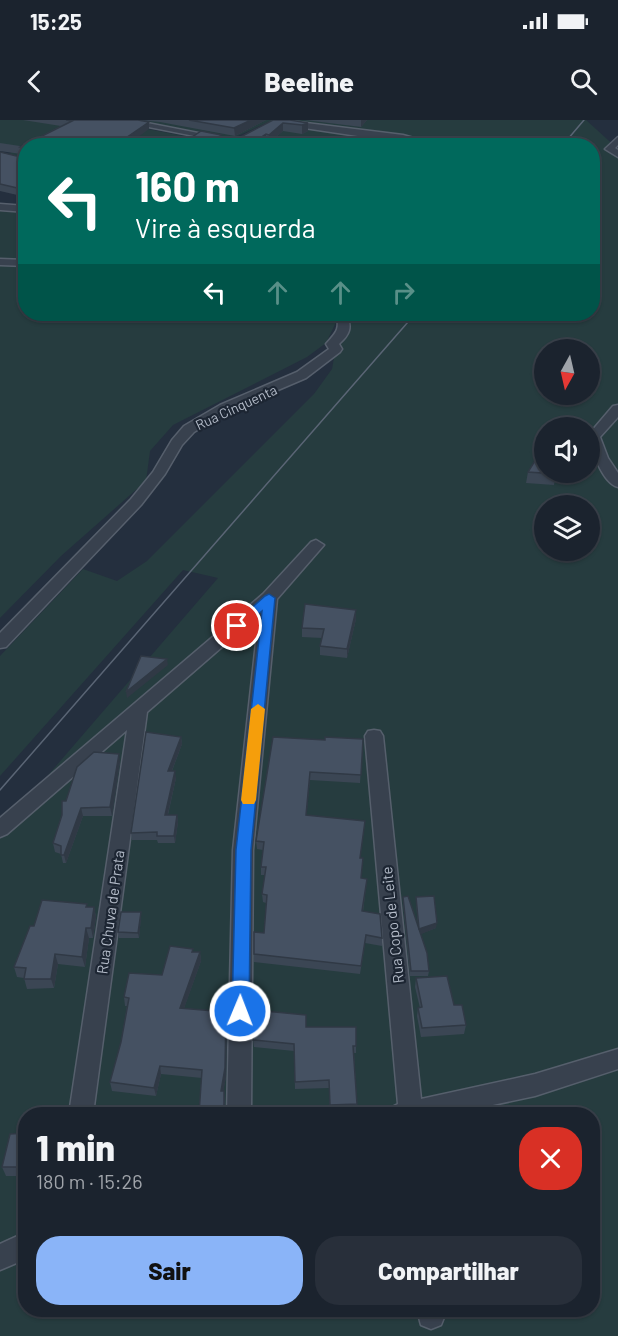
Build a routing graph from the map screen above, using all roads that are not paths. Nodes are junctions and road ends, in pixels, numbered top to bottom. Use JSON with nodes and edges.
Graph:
{"nodes":[{"id":1,"x":117,"y":120,"type":"edge"},
{"id":2,"x":277,"y":121,"type":"edge"},
{"id":3,"x":246,"y":136,"type":"edge"},
{"id":4,"x":206,"y":138,"type":"edge"},
{"id":5,"x":242,"y":138,"type":"edge"},
{"id":6,"x":403,"y":138,"type":"edge"},
{"id":7,"x":618,"y":140,"type":"edge"},
{"id":8,"x":618,"y":154,"type":"edge"},
{"id":9,"x":0,"y":207,"type":"edge"},
{"id":10,"x":18,"y":208,"type":"edge"},
{"id":11,"x":0,"y":262,"type":"edge"},
{"id":12,"x":18,"y":263,"type":"edge"},
{"id":13,"x":344,"y":321,"type":"edge"},
{"id":14,"x":618,"y":409,"type":"edge"},
{"id":15,"x":618,"y":483,"type":"edge"},
{"id":16,"x":316,"y":545,"type":"dead end"},
{"id":17,"x":269,"y":598,"type":"junction"},
{"id":18,"x":0,"y":643,"type":"edge"},
{"id":19,"x":139,"y":709,"type":"junction"},
{"id":20,"x":374,"y":736,"type":"dead end"},
{"id":21,"x":0,"y":829,"type":"edge"},
{"id":22,"x":618,"y":1059,"type":"edge"},
{"id":23,"x":82,"y":1107,"type":"edge"},
{"id":24,"x":239,"y":1107,"type":"edge"},
{"id":25,"x":407,"y":1107,"type":"edge"},
{"id":26,"x":438,"y":1107,"type":"edge"},
{"id":27,"x":18,"y":1249,"type":"edge"},
{"id":28,"x":0,"y":1257,"type":"edge"}],
"edges":[{"from":1,"to":4,"type":"street"},
{"from":2,"to":6,"type":"street"},
{"from":3,"to":5,"type":"street"},
{"from":7,"to":8,"type":"street"},
{"from":9,"to":10,"type":"street"},
{"from":11,"to":12,"type":"street"},
{"from":13,"to":18,"type":"street","name":"Rua Cinquenta"},
{"from":14,"to":15,"type":"street"},
{"from":16,"to":17,"type":"street"},
{"from":17,"to":19,"type":"street"},
{"from":17,"to":24,"type":"street"},
{"from":19,"to":21,"type":"street"},
{"from":19,"to":23,"type":"street","name":"Rua Chuva de Prata"},
{"from":20,"to":25,"type":"street","name":"Rua Copo de Leite"},
{"from":22,"to":26,"type":"street"},
{"from":27,"to":28,"type":"street"}]}
